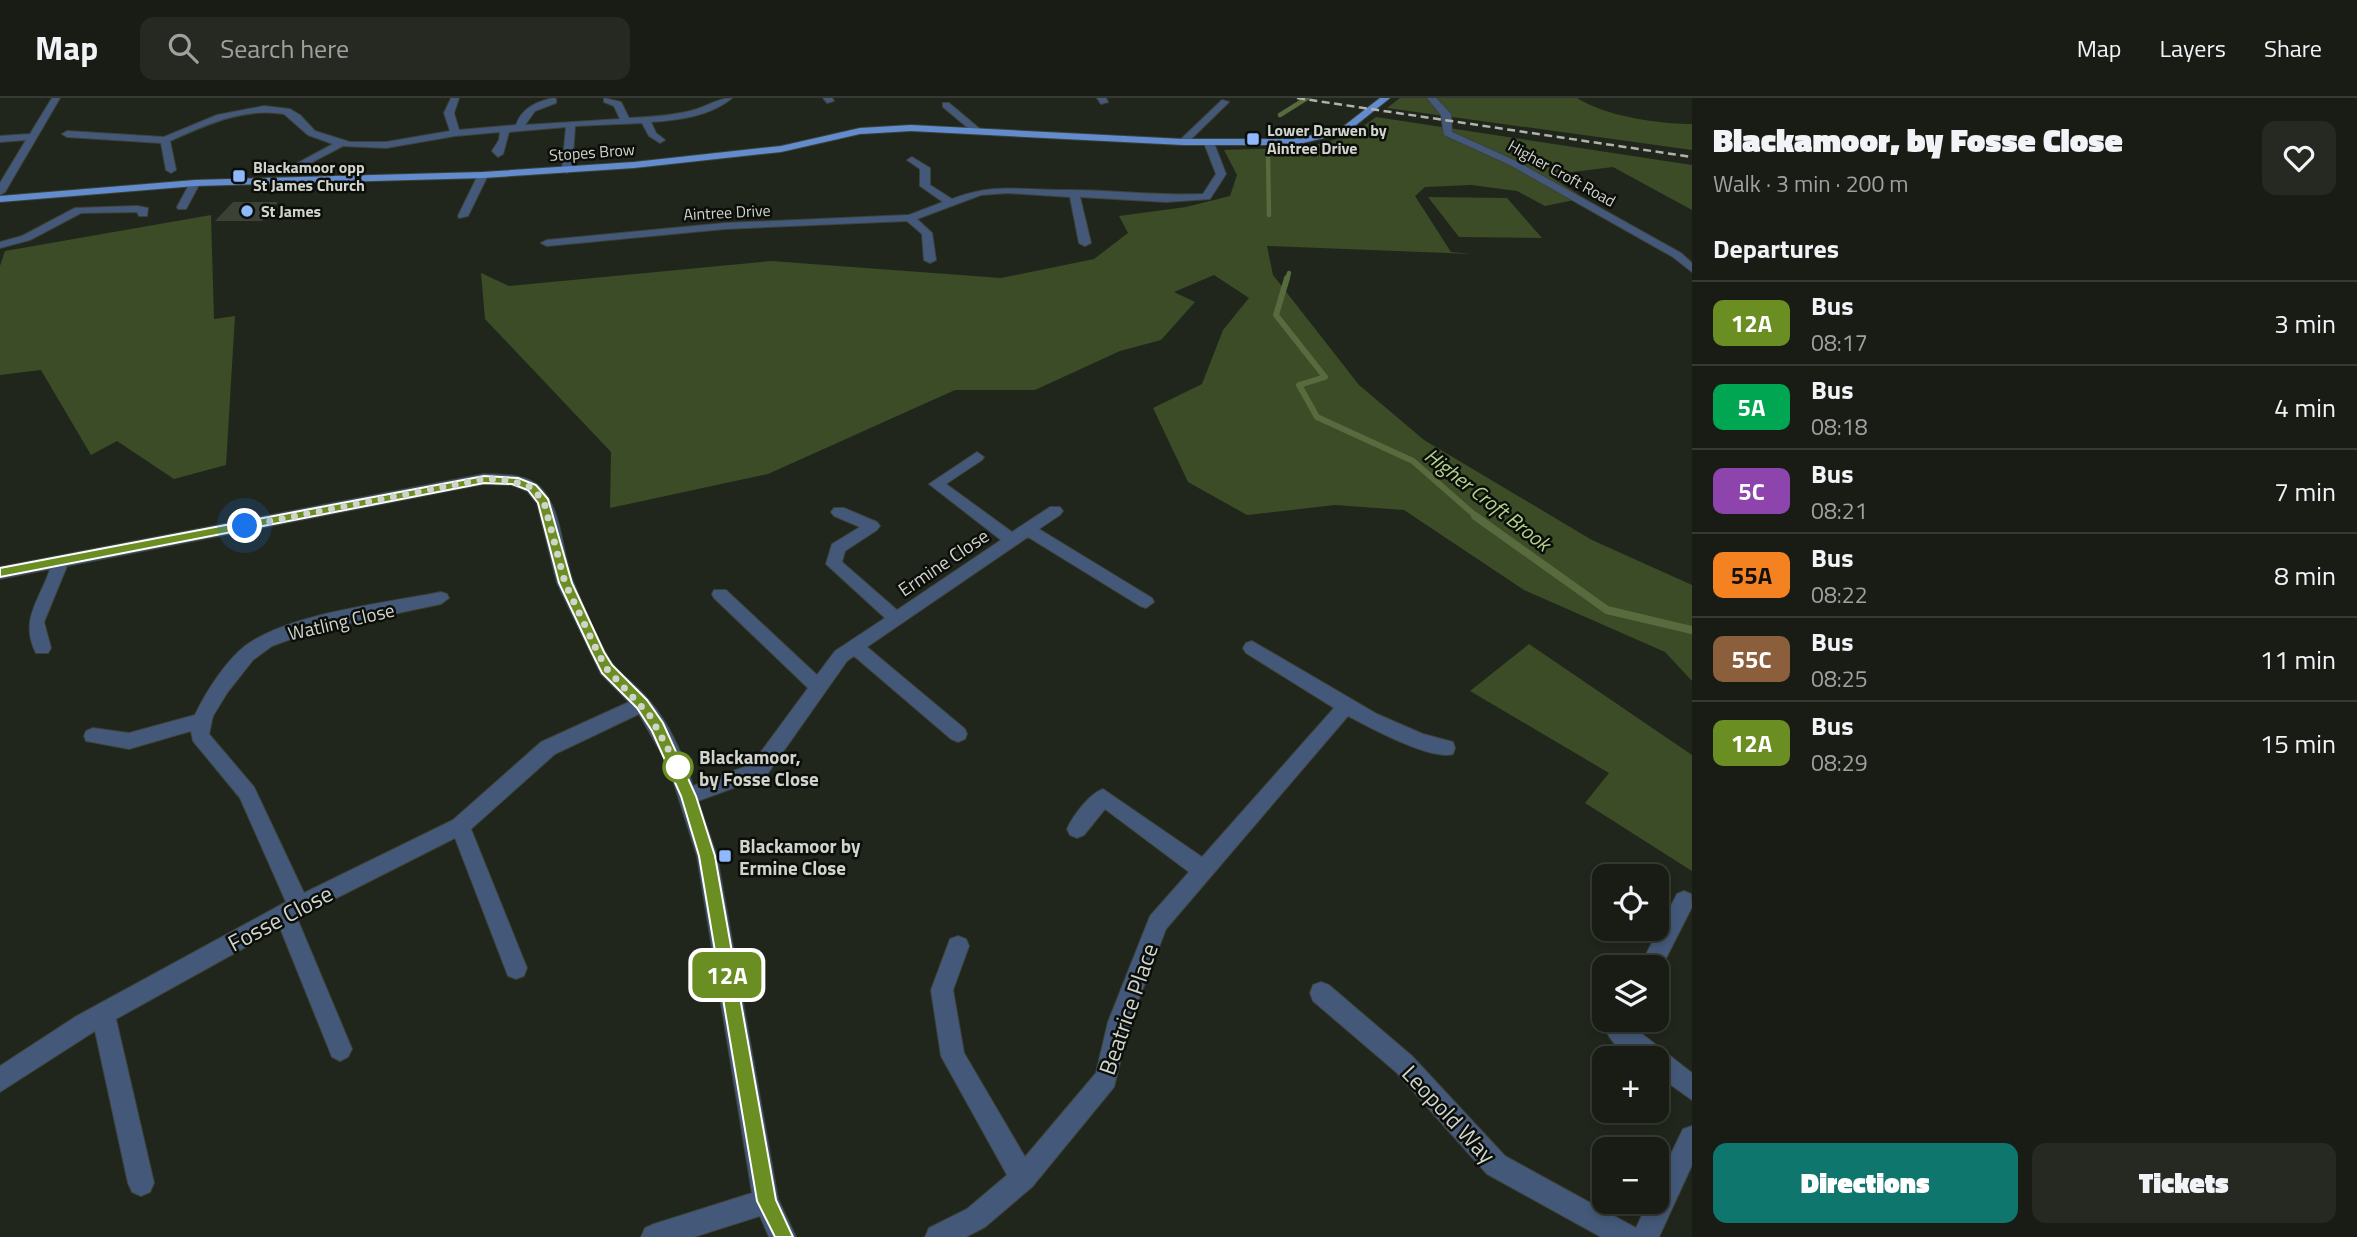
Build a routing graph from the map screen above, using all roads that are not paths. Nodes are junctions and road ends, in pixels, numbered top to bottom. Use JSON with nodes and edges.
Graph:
{"nodes":[{"id":1,"x":56,"y":98,"type":"edge"},
{"id":2,"x":456,"y":98,"type":"edge"},
{"id":3,"x":728,"y":98,"type":"edge"},
{"id":4,"x":1385,"y":98,"type":"edge"},
{"id":5,"x":1432,"y":98,"type":"edge"},
{"id":6,"x":607,"y":100,"type":"dead end"},
{"id":7,"x":553,"y":101,"type":"dead end"},
{"id":8,"x":1225,"y":102,"type":"dead end"},
{"id":9,"x":946,"y":105,"type":"dead end"},
{"id":10,"x":645,"y":119,"type":"junction"},
{"id":11,"x":625,"y":120,"type":"junction"},
{"id":12,"x":571,"y":124,"type":"junction"},
{"id":13,"x":93,"y":127,"type":"dead end"},
{"id":14,"x":520,"y":127,"type":"junction"},
{"id":15,"x":505,"y":128,"type":"junction"},
{"id":16,"x":977,"y":131,"type":"junction"},
{"id":17,"x":455,"y":133,"type":"junction"},
{"id":18,"x":67,"y":134,"type":"dead end"},
{"id":19,"x":82,"y":135,"type":"junction"},
{"id":20,"x":34,"y":137,"type":"junction"},
{"id":21,"x":0,"y":139,"type":"edge"},
{"id":22,"x":165,"y":140,"type":"junction"},
{"id":23,"x":660,"y":140,"type":"dead end"},
{"id":24,"x":1183,"y":142,"type":"junction"},
{"id":25,"x":342,"y":143,"type":"junction"},
{"id":26,"x":1209,"y":143,"type":"junction"},
{"id":27,"x":498,"y":154,"type":"dead end"},
{"id":28,"x":912,"y":160,"type":"dead end"},
{"id":29,"x":299,"y":166,"type":"dead end"},
{"id":30,"x":171,"y":170,"type":"dead end"},
{"id":31,"x":567,"y":170,"type":"junction"},
{"id":32,"x":483,"y":175,"type":"junction"},
{"id":33,"x":195,"y":183,"type":"junction"},
{"id":34,"x":0,"y":192,"type":"edge"},
{"id":35,"x":1074,"y":193,"type":"junction"},
{"id":36,"x":0,"y":199,"type":"edge"},
{"id":37,"x":951,"y":203,"type":"junction"},
{"id":38,"x":182,"y":207,"type":"dead end"},
{"id":39,"x":143,"y":214,"type":"dead end"},
{"id":40,"x":463,"y":216,"type":"dead end"},
{"id":41,"x":909,"y":218,"type":"junction"},
{"id":42,"x":547,"y":243,"type":"dead end"},
{"id":43,"x":1085,"y":243,"type":"dead end"},
{"id":44,"x":0,"y":245,"type":"edge"},
{"id":45,"x":930,"y":260,"type":"dead end"},
{"id":46,"x":1692,"y":269,"type":"edge"},
{"id":47,"x":977,"y":457,"type":"dead end"},
{"id":48,"x":1055,"y":511,"type":"dead end"},
{"id":49,"x":839,"y":512,"type":"dead end"},
{"id":50,"x":1029,"y":530,"type":"junction"},
{"id":51,"x":1012,"y":540,"type":"junction"},
{"id":52,"x":60,"y":562,"type":"junction"},
{"id":53,"x":0,"y":573,"type":"edge"},
{"id":54,"x":720,"y":594,"type":"dead end"},
{"id":55,"x":441,"y":598,"type":"dead end"},
{"id":56,"x":1146,"y":602,"type":"dead end"},
{"id":57,"x":897,"y":618,"type":"junction"},
{"id":58,"x":855,"y":647,"type":"junction"},
{"id":59,"x":42,"y":648,"type":"dead end"},
{"id":60,"x":1252,"y":648,"type":"dead end"},
{"id":61,"x":818,"y":688,"type":"junction"},
{"id":62,"x":642,"y":704,"type":"junction"},
{"id":63,"x":1346,"y":706,"type":"junction"},
{"id":64,"x":202,"y":721,"type":"junction"},
{"id":65,"x":958,"y":734,"type":"dead end"},
{"id":66,"x":93,"y":736,"type":"dead end"},
{"id":67,"x":1446,"y":748,"type":"dead end"},
{"id":68,"x":688,"y":796,"type":"junction"},
{"id":69,"x":460,"y":826,"type":"junction"},
{"id":70,"x":1077,"y":829,"type":"dead end"},
{"id":71,"x":1205,"y":871,"type":"junction"},
{"id":72,"x":1684,"y":901,"type":"dead end"},
{"id":73,"x":292,"y":910,"type":"junction"},
{"id":74,"x":958,"y":946,"type":"dead end"},
{"id":75,"x":1657,"y":955,"type":"edge"},
{"id":76,"x":516,"y":968,"type":"dead end"},
{"id":77,"x":1321,"y":993,"type":"dead end"},
{"id":78,"x":103,"y":1014,"type":"junction"},
{"id":79,"x":1621,"y":1032,"type":"edge"},
{"id":80,"x":1638,"y":1046,"type":"edge"},
{"id":81,"x":340,"y":1049,"type":"dead end"},
{"id":82,"x":1669,"y":1070,"type":"edge"},
{"id":83,"x":0,"y":1080,"type":"edge"},
{"id":84,"x":1692,"y":1087,"type":"edge"},
{"id":85,"x":1692,"y":1138,"type":"edge"},
{"id":86,"x":1023,"y":1178,"type":"junction"},
{"id":87,"x":142,"y":1183,"type":"dead end"},
{"id":88,"x":766,"y":1201,"type":"junction"},
{"id":89,"x":654,"y":1237,"type":"edge"},
{"id":90,"x":783,"y":1237,"type":"edge"},
{"id":91,"x":938,"y":1237,"type":"edge"},
{"id":92,"x":1626,"y":1237,"type":"edge"},
{"id":93,"x":1645,"y":1237,"type":"edge"}],
"edges":[{"from":1,"to":20,"type":"street"},
{"from":2,"to":17,"type":"street"},
{"from":3,"to":10,"type":"street"},
{"from":4,"to":26,"type":"main road","name":"Stopes Brow"},
{"from":5,"to":46,"type":"street","name":"Higher Croft Road"},
{"from":6,"to":11,"type":"street"},
{"from":7,"to":14,"type":"street"},
{"from":8,"to":24,"type":"street"},
{"from":9,"to":16,"type":"street"},
{"from":10,"to":11,"type":"street"},
{"from":10,"to":23,"type":"street"},
{"from":11,"to":12,"type":"street"},
{"from":12,"to":14,"type":"street"},
{"from":12,"to":31,"type":"street"},
{"from":13,"to":19,"type":"street"},
{"from":14,"to":15,"type":"street"},
{"from":15,"to":17,"type":"street"},
{"from":15,"to":27,"type":"street"},
{"from":16,"to":24,"type":"main road","name":"Stopes Brow"},
{"from":16,"to":31,"type":"main road","name":"Stopes Brow"},
{"from":17,"to":25,"type":"street"},
{"from":18,"to":19,"type":"street"},
{"from":19,"to":22,"type":"street"},
{"from":20,"to":21,"type":"street"},
{"from":20,"to":34,"type":"street"},
{"from":22,"to":25,"type":"street"},
{"from":22,"to":30,"type":"street"},
{"from":24,"to":26,"type":"main road","name":"Stopes Brow"},
{"from":25,"to":29,"type":"street"},
{"from":26,"to":35,"type":"street","name":"Aintree Drive"},
{"from":28,"to":37,"type":"street"},
{"from":31,"to":32,"type":"main road","name":"Stopes Brow"},
{"from":32,"to":33,"type":"main road","name":"Stopes Brow"},
{"from":32,"to":40,"type":"street"},
{"from":33,"to":36,"type":"main road","name":"Stopes Brow"},
{"from":33,"to":38,"type":"street"},
{"from":35,"to":37,"type":"street","name":"Aintree Drive"},
{"from":35,"to":43,"type":"street"},
{"from":37,"to":41,"type":"street","name":"Aintree Drive"},
{"from":39,"to":44,"type":"street"},
{"from":41,"to":42,"type":"street","name":"Aintree Drive"},
{"from":41,"to":45,"type":"street"},
{"from":47,"to":51,"type":"street","name":"Ermine Close"},
{"from":48,"to":50,"type":"street","name":"Ermine Close"},
{"from":49,"to":57,"type":"street","name":"Ermine Close"},
{"from":50,"to":51,"type":"street","name":"Ermine Close"},
{"from":50,"to":56,"type":"street"},
{"from":51,"to":57,"type":"street","name":"Ermine Close"},
{"from":52,"to":53,"type":"street"},
{"from":52,"to":59,"type":"street"},
{"from":52,"to":62,"type":"street"},
{"from":54,"to":61,"type":"street"},
{"from":55,"to":64,"type":"street","name":"Watling Close"},
{"from":57,"to":58,"type":"street","name":"Ermine Close"},
{"from":58,"to":61,"type":"street","name":"Ermine Close"},
{"from":58,"to":65,"type":"street"},
{"from":60,"to":63,"type":"street"},
{"from":61,"to":68,"type":"street","name":"Ermine Close"},
{"from":62,"to":68,"type":"street"},
{"from":62,"to":69,"type":"street","name":"Fosse Close"},
{"from":63,"to":67,"type":"street"},
{"from":63,"to":71,"type":"street","name":"Beatrice Place"},
{"from":64,"to":66,"type":"street"},
{"from":64,"to":73,"type":"street"},
{"from":68,"to":88,"type":"street"},
{"from":69,"to":73,"type":"street","name":"Fosse Close"},
{"from":69,"to":76,"type":"street"},
{"from":70,"to":71,"type":"street"},
{"from":71,"to":86,"type":"street","name":"Beatrice Place"},
{"from":72,"to":75,"type":"street"},
{"from":73,"to":78,"type":"street","name":"Fosse Close"},
{"from":73,"to":81,"type":"street"},
{"from":74,"to":86,"type":"street"},
{"from":77,"to":92,"type":"street","name":"Leopold Way"},
{"from":78,"to":83,"type":"street","name":"Fosse Close"},
{"from":78,"to":87,"type":"street"},
{"from":79,"to":80,"type":"street"},
{"from":82,"to":84,"type":"street"},
{"from":85,"to":93,"type":"street"},
{"from":86,"to":91,"type":"street","name":"Beatrice Place"},
{"from":88,"to":89,"type":"street"},
{"from":88,"to":90,"type":"street"}]}
